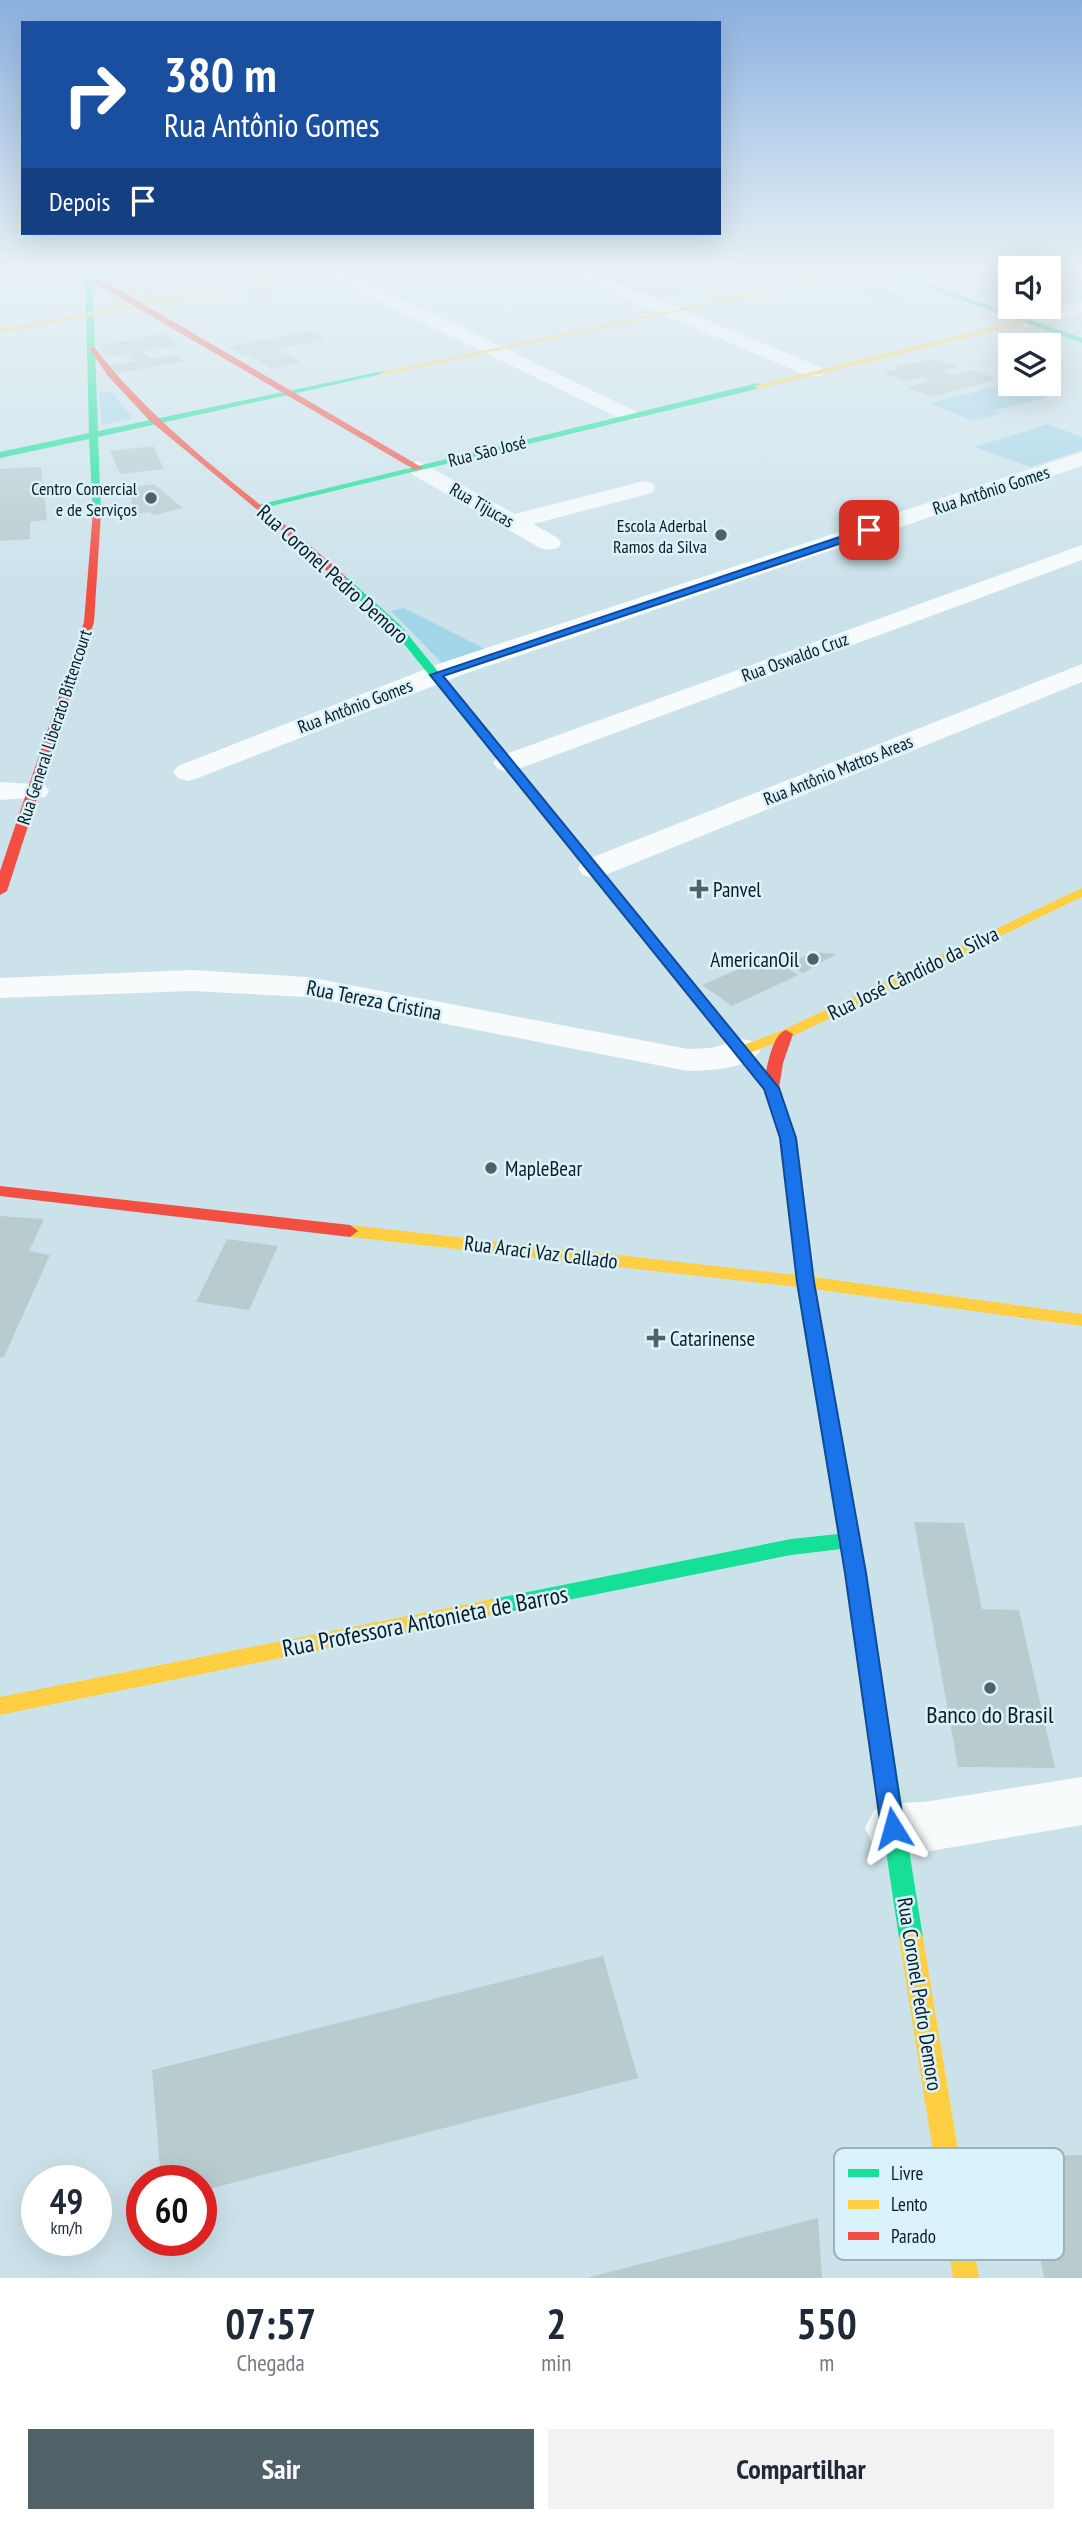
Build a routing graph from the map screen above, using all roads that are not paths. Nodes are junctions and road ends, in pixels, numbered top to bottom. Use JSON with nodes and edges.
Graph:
{"nodes":[{"id":1,"x":92,"y":373,"type":"edge"},
{"id":2,"x":109,"y":373,"type":"edge"},
{"id":3,"x":256,"y":373,"type":"edge"},
{"id":4,"x":383,"y":373,"type":"edge"},
{"id":5,"x":542,"y":373,"type":"edge"},
{"id":6,"x":810,"y":373,"type":"edge"},
{"id":7,"x":290,"y":393,"type":"junction"},
{"id":8,"x":630,"y":416,"type":"junction"},
{"id":9,"x":156,"y":422,"type":"junction"},
{"id":10,"x":93,"y":435,"type":"junction"},
{"id":11,"x":0,"y":455,"type":"edge"},
{"id":12,"x":1082,"y":460,"type":"edge"},
{"id":13,"x":418,"y":468,"type":"junction"},
{"id":14,"x":644,"y":488,"type":"dead end"},
{"id":15,"x":259,"y":506,"type":"junction"},
{"id":16,"x":512,"y":522,"type":"junction"},
{"id":17,"x":549,"y":543,"type":"dead end"},
{"id":18,"x":1082,"y":552,"type":"edge"},
{"id":19,"x":1082,"y":672,"type":"edge"},
{"id":20,"x":436,"y":675,"type":"junction"},
{"id":21,"x":508,"y":763,"type":"junction"},
{"id":22,"x":188,"y":772,"type":"dead end"},
{"id":23,"x":0,"y":791,"type":"edge"},
{"id":24,"x":34,"y":791,"type":"junction"},
{"id":25,"x":594,"y":869,"type":"junction"},
{"id":26,"x":0,"y":891,"type":"edge"},
{"id":27,"x":1082,"y":892,"type":"edge"},
{"id":28,"x":0,"y":988,"type":"edge"},
{"id":29,"x":786,"y":1034,"type":"junction"},
{"id":30,"x":743,"y":1050,"type":"junction"},
{"id":31,"x":771,"y":1088,"type":"junction"},
{"id":32,"x":0,"y":1191,"type":"edge"},
{"id":33,"x":805,"y":1282,"type":"junction"},
{"id":34,"x":1082,"y":1320,"type":"edge"},
{"id":35,"x":850,"y":1540,"type":"junction"},
{"id":36,"x":0,"y":1706,"type":"edge"},
{"id":37,"x":1082,"y":1801,"type":"edge"},
{"id":38,"x":893,"y":1828,"type":"junction"},
{"id":39,"x":945,"y":2148,"type":"edge"},
{"id":40,"x":963,"y":2260,"type":"edge"},
{"id":41,"x":966,"y":2278,"type":"edge"}],
"edges":[{"from":1,"to":10,"type":"main road","name":"Rua General Liberato Bittencourt"},
{"from":2,"to":9,"type":"main road","name":"Rua Coronel Pedro Demoro"},
{"from":3,"to":7,"type":"main road","name":"Rua Tijucas"},
{"from":4,"to":7,"type":"main road"},
{"from":5,"to":8,"type":"street"},
{"from":6,"to":8,"type":"main road","name":"Rua São José"},
{"from":7,"to":9,"type":"main road"},
{"from":7,"to":13,"type":"main road","name":"Rua Tijucas"},
{"from":8,"to":13,"type":"main road","name":"Rua São José"},
{"from":9,"to":10,"type":"main road"},
{"from":9,"to":15,"type":"main road","name":"Rua Coronel Pedro Demoro"},
{"from":10,"to":11,"type":"main road"},
{"from":10,"to":24,"type":"main road","name":"Rua General Liberato Bittencourt"},
{"from":12,"to":20,"type":"street","name":"Rua Antônio Gomes"},
{"from":13,"to":15,"type":"main road","name":"Rua São José"},
{"from":13,"to":16,"type":"street","name":"Rua Tijucas"},
{"from":14,"to":16,"type":"street"},
{"from":15,"to":20,"type":"main road","name":"Rua Coronel Pedro Demoro"},
{"from":16,"to":17,"type":"street","name":"Rua Tijucas"},
{"from":18,"to":21,"type":"street","name":"Rua Oswaldo Cruz"},
{"from":19,"to":25,"type":"street","name":"Rua Antônio Mattos Areas"},
{"from":20,"to":21,"type":"main road","name":"Rua Coronel Pedro Demoro"},
{"from":20,"to":22,"type":"street","name":"Rua Antônio Gomes"},
{"from":21,"to":25,"type":"main road","name":"Rua Coronel Pedro Demoro"},
{"from":23,"to":24,"type":"street"},
{"from":24,"to":26,"type":"main road","name":"Rua General Liberato Bittencourt"},
{"from":25,"to":30,"type":"main road","name":"Rua Coronel Pedro Demoro"},
{"from":27,"to":29,"type":"main road","name":"Rua José Cândido da Silva"},
{"from":28,"to":30,"type":"street","name":"Rua Tereza Cristina"},
{"from":29,"to":30,"type":"main road","name":"Rua José Cândido da Silva"},
{"from":29,"to":31,"type":"main road"},
{"from":30,"to":31,"type":"main road","name":"Rua Coronel Pedro Demoro"},
{"from":31,"to":33,"type":"main road","name":"Rua Coronel Pedro Demoro"},
{"from":32,"to":33,"type":"main road","name":"Rua Araci Vaz Callado"},
{"from":33,"to":34,"type":"main road","name":"Rua Araci Vaz Callado"},
{"from":33,"to":35,"type":"main road","name":"Rua Coronel Pedro Demoro"},
{"from":35,"to":36,"type":"main road","name":"Rua Professora Antonieta de Barros"},
{"from":35,"to":38,"type":"main road","name":"Rua Coronel Pedro Demoro"},
{"from":37,"to":38,"type":"street"},
{"from":38,"to":39,"type":"main road","name":"Rua Coronel Pedro Demoro"},
{"from":40,"to":41,"type":"main road","name":"Rua Coronel Pedro Demoro"}]}
